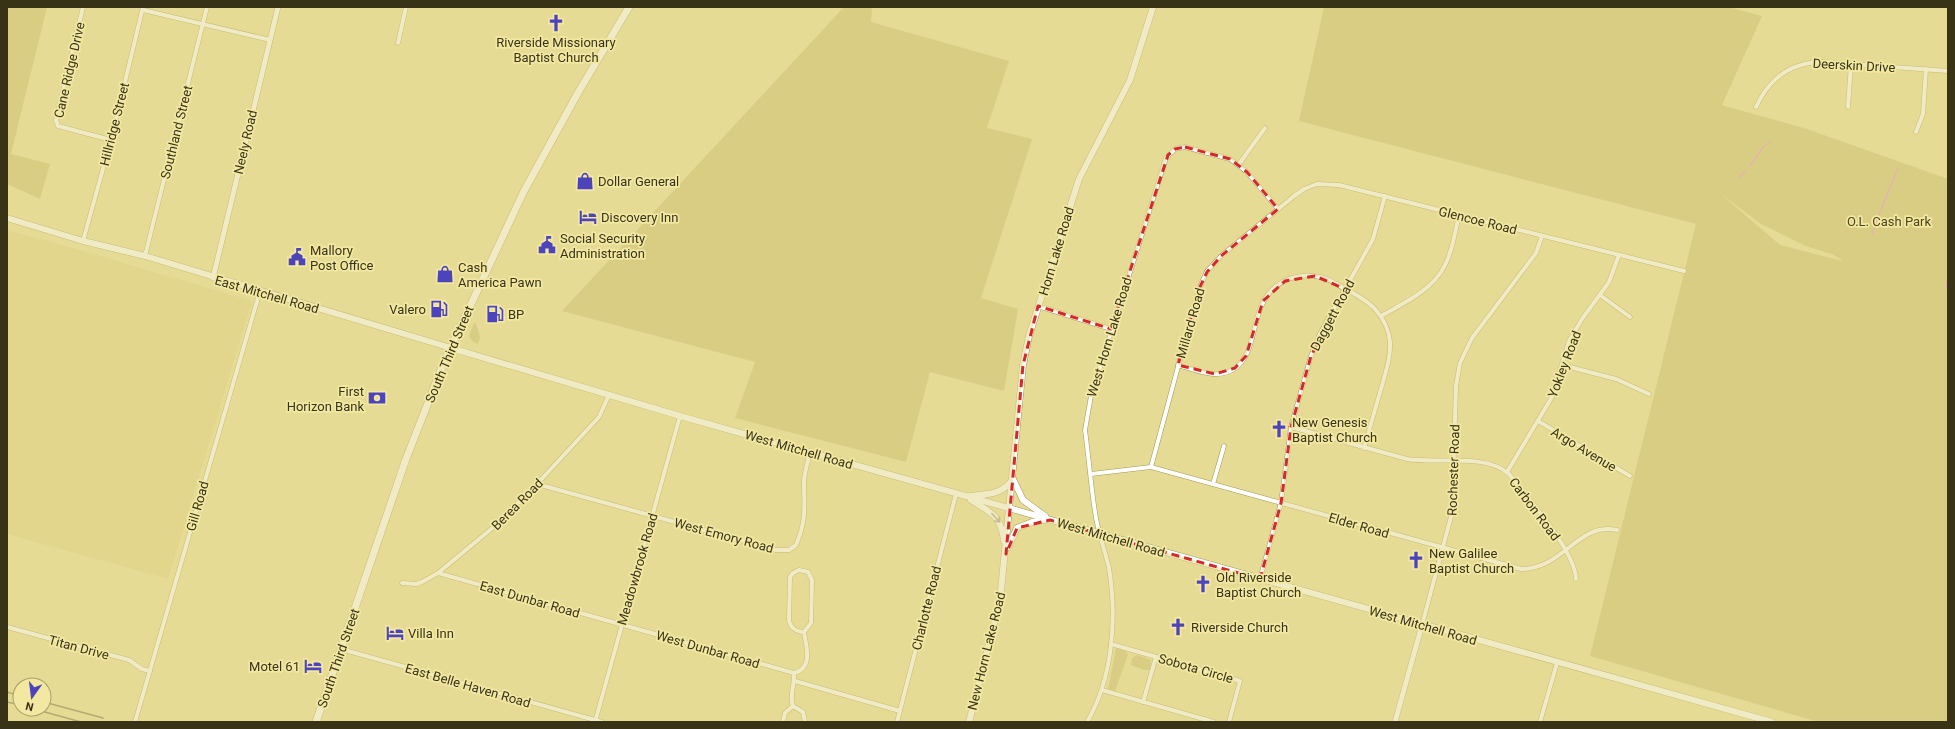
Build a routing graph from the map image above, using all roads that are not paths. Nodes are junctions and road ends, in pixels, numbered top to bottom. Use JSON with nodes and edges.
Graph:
{"nodes":[{"id":1,"x":83,"y":7,"type":"edge"},
{"id":2,"x":207,"y":7,"type":"edge"},
{"id":3,"x":278,"y":7,"type":"edge"},
{"id":4,"x":406,"y":7,"type":"edge"},
{"id":5,"x":629,"y":7,"type":"edge"},
{"id":6,"x":1153,"y":7,"type":"edge"},
{"id":7,"x":143,"y":8,"type":"edge"},
{"id":8,"x":203,"y":23,"type":"junction"},
{"id":9,"x":270,"y":40,"type":"junction"},
{"id":10,"x":398,"y":43,"type":"dead end"},
{"id":11,"x":1851,"y":64,"type":"junction"},
{"id":12,"x":1926,"y":70,"type":"junction"},
{"id":13,"x":1948,"y":71,"type":"edge"},
{"id":14,"x":1756,"y":107,"type":"dead end"},
{"id":15,"x":1848,"y":107,"type":"dead end"},
{"id":16,"x":1265,"y":128,"type":"dead end"},
{"id":17,"x":1916,"y":132,"type":"dead end"},
{"id":18,"x":111,"y":140,"type":"junction"},
{"id":19,"x":1239,"y":164,"type":"junction"},
{"id":20,"x":1385,"y":196,"type":"junction"},
{"id":21,"x":1278,"y":209,"type":"junction"},
{"id":22,"x":1459,"y":215,"type":"junction"},
{"id":23,"x":7,"y":218,"type":"edge"},
{"id":24,"x":1542,"y":236,"type":"junction"},
{"id":25,"x":83,"y":241,"type":"junction"},
{"id":26,"x":1619,"y":255,"type":"junction"},
{"id":27,"x":145,"y":256,"type":"junction"},
{"id":28,"x":1684,"y":271,"type":"dead end"},
{"id":29,"x":213,"y":278,"type":"junction"},
{"id":30,"x":1346,"y":290,"type":"junction"},
{"id":31,"x":260,"y":291,"type":"junction"},
{"id":32,"x":1600,"y":295,"type":"junction"},
{"id":33,"x":1038,"y":306,"type":"junction"},
{"id":34,"x":1381,"y":316,"type":"junction"},
{"id":35,"x":1630,"y":317,"type":"dead end"},
{"id":36,"x":1111,"y":329,"type":"junction"},
{"id":37,"x":451,"y":348,"type":"junction"},
{"id":38,"x":1178,"y":365,"type":"junction"},
{"id":39,"x":1562,"y":365,"type":"junction"},
{"id":40,"x":1649,"y":394,"type":"dead end"},
{"id":41,"x":609,"y":395,"type":"junction"},
{"id":42,"x":680,"y":416,"type":"junction"},
{"id":43,"x":1538,"y":422,"type":"junction"},
{"id":44,"x":1291,"y":427,"type":"junction"},
{"id":45,"x":1224,"y":446,"type":"dead end"},
{"id":46,"x":1364,"y":448,"type":"junction"},
{"id":47,"x":810,"y":452,"type":"junction"},
{"id":48,"x":1454,"y":462,"type":"junction"},
{"id":49,"x":1151,"y":468,"type":"junction"},
{"id":50,"x":1506,"y":472,"type":"junction"},
{"id":51,"x":1091,"y":474,"type":"junction"},
{"id":52,"x":1630,"y":476,"type":"dead end"},
{"id":53,"x":1013,"y":479,"type":"junction"},
{"id":54,"x":538,"y":484,"type":"junction"},
{"id":55,"x":1213,"y":484,"type":"junction"},
{"id":56,"x":956,"y":494,"type":"junction"},
{"id":57,"x":964,"y":496,"type":"junction"},
{"id":58,"x":1281,"y":503,"type":"junction"},
{"id":59,"x":1010,"y":508,"type":"junction"},
{"id":60,"x":652,"y":516,"type":"junction"},
{"id":61,"x":1050,"y":520,"type":"junction"},
{"id":62,"x":1617,"y":530,"type":"dead end"},
{"id":63,"x":1099,"y":534,"type":"junction"},
{"id":64,"x":1443,"y":548,"type":"junction"},
{"id":65,"x":1566,"y":550,"type":"junction"},
{"id":66,"x":1006,"y":554,"type":"junction"},
{"id":67,"x":438,"y":573,"type":"junction"},
{"id":68,"x":1260,"y":579,"type":"junction"},
{"id":69,"x":1576,"y":579,"type":"dead end"},
{"id":70,"x":402,"y":583,"type":"dead end"},
{"id":71,"x":621,"y":624,"type":"junction"},
{"id":72,"x":1422,"y":625,"type":"junction"},
{"id":73,"x":7,"y":627,"type":"edge"},
{"id":74,"x":804,"y":632,"type":"junction"},
{"id":75,"x":1111,"y":644,"type":"junction"},
{"id":76,"x":341,"y":649,"type":"junction"},
{"id":77,"x":1156,"y":657,"type":"junction"},
{"id":78,"x":1557,"y":662,"type":"junction"},
{"id":79,"x":150,"y":671,"type":"junction"},
{"id":80,"x":794,"y":673,"type":"junction"},
{"id":81,"x":795,"y":681,"type":"junction"},
{"id":82,"x":1102,"y":690,"type":"junction"},
{"id":83,"x":1143,"y":702,"type":"junction"},
{"id":84,"x":793,"y":706,"type":"junction"},
{"id":85,"x":900,"y":711,"type":"junction"},
{"id":86,"x":1749,"y":719,"type":"edge"},
{"id":87,"x":595,"y":721,"type":"edge"},
{"id":88,"x":135,"y":722,"type":"edge"},
{"id":89,"x":316,"y":722,"type":"edge"},
{"id":90,"x":602,"y":722,"type":"edge"},
{"id":91,"x":783,"y":722,"type":"edge"},
{"id":92,"x":805,"y":722,"type":"edge"},
{"id":93,"x":897,"y":722,"type":"edge"},
{"id":94,"x":969,"y":722,"type":"edge"},
{"id":95,"x":1087,"y":722,"type":"edge"},
{"id":96,"x":1214,"y":722,"type":"edge"},
{"id":97,"x":1229,"y":722,"type":"edge"},
{"id":98,"x":1395,"y":722,"type":"edge"},
{"id":99,"x":1540,"y":722,"type":"edge"},
{"id":100,"x":1772,"y":722,"type":"edge"}],
"edges":[{"from":1,"to":18,"type":"street","name":"Cane Ridge Drive"},
{"from":2,"to":8,"type":"street","name":"Southland Street"},
{"from":3,"to":9,"type":"street","name":"Neely Road"},
{"from":4,"to":10,"type":"street"},
{"from":5,"to":37,"type":"highway","name":"South Third Street"},
{"from":6,"to":33,"type":"main road","name":"Horn Lake Road"},
{"from":7,"to":8,"type":"street"},
{"from":7,"to":18,"type":"street","name":"Hillridge Street"},
{"from":8,"to":9,"type":"street"},
{"from":8,"to":27,"type":"street","name":"Southland Street"},
{"from":9,"to":29,"type":"street","name":"Neely Road"},
{"from":11,"to":12,"type":"street","name":"Deerskin Drive"},
{"from":11,"to":14,"type":"street","name":"Deerskin Drive"},
{"from":11,"to":15,"type":"street"},
{"from":12,"to":13,"type":"street","name":"Deerskin Drive"},
{"from":12,"to":17,"type":"street"},
{"from":16,"to":19,"type":"street"},
{"from":18,"to":25,"type":"street","name":"Hillridge Street"},
{"from":19,"to":21,"type":"street"},
{"from":19,"to":36,"type":"street","name":"West Horn Lake Road"},
{"from":20,"to":21,"type":"street","name":"Glencoe Road"},
{"from":20,"to":22,"type":"street","name":"Glencoe Road"},
{"from":20,"to":30,"type":"street","name":"Daggett Road"},
{"from":21,"to":38,"type":"street","name":"Millard Road"},
{"from":22,"to":24,"type":"street","name":"Glencoe Road"},
{"from":22,"to":34,"type":"street"},
{"from":23,"to":25,"type":"main road","name":"East Mitchell Road"},
{"from":24,"to":26,"type":"street","name":"Glencoe Road"},
{"from":24,"to":48,"type":"street","name":"Rochester Road"},
{"from":25,"to":27,"type":"main road","name":"East Mitchell Road"},
{"from":26,"to":28,"type":"street","name":"Glencoe Road"},
{"from":26,"to":32,"type":"street","name":"Yokley Road"},
{"from":27,"to":29,"type":"main road","name":"East Mitchell Road"},
{"from":29,"to":31,"type":"main road","name":"East Mitchell Road"},
{"from":30,"to":34,"type":"street"},
{"from":30,"to":38,"type":"street"},
{"from":30,"to":44,"type":"street","name":"Daggett Road"},
{"from":31,"to":37,"type":"main road","name":"East Mitchell Road"},
{"from":31,"to":79,"type":"street","name":"Gill Road"},
{"from":32,"to":35,"type":"street"},
{"from":32,"to":39,"type":"street","name":"Yokley Road"},
{"from":33,"to":36,"type":"street"},
{"from":33,"to":53,"type":"main road","name":"Horn Lake Road"},
{"from":34,"to":46,"type":"street"},
{"from":36,"to":51,"type":"street","name":"West Horn Lake Road"},
{"from":37,"to":41,"type":"main road","name":"West Mitchell Road"},
{"from":37,"to":76,"type":"highway","name":"South Third Street"},
{"from":38,"to":49,"type":"street","name":"Millard Road"},
{"from":39,"to":40,"type":"street"},
{"from":39,"to":43,"type":"street","name":"Yokley Road"},
{"from":41,"to":42,"type":"main road","name":"West Mitchell Road"},
{"from":41,"to":54,"type":"street","name":"Berea Road"},
{"from":42,"to":47,"type":"main road","name":"West Mitchell Road"},
{"from":42,"to":60,"type":"street","name":"Meadowbrook Road"},
{"from":43,"to":50,"type":"street","name":"Yokley Road"},
{"from":43,"to":52,"type":"street","name":"Argo Avenue"},
{"from":44,"to":46,"type":"street","name":"Carbon Road"},
{"from":44,"to":58,"type":"street","name":"Daggett Road"},
{"from":45,"to":55,"type":"street"},
{"from":46,"to":48,"type":"street","name":"Carbon Road"},
{"from":47,"to":56,"type":"main road","name":"West Mitchell Road"},
{"from":47,"to":60,"type":"street","name":"West Emory Road"},
{"from":48,"to":50,"type":"street","name":"Carbon Road"},
{"from":48,"to":64,"type":"street","name":"Rochester Road"},
{"from":49,"to":51,"type":"street","name":"Elder Road"},
{"from":49,"to":55,"type":"street","name":"Elder Road"},
{"from":50,"to":65,"type":"street","name":"Carbon Road"},
{"from":51,"to":63,"type":"street","name":"West Horn Lake Road"},
{"from":53,"to":57,"type":"main road"},
{"from":53,"to":59,"type":"main road","name":"Horn Lake Road"},
{"from":53,"to":61,"type":"main road"},
{"from":54,"to":60,"type":"street","name":"West Emory Road"},
{"from":54,"to":67,"type":"street","name":"Berea Road"},
{"from":55,"to":58,"type":"street","name":"Elder Road"},
{"from":56,"to":57,"type":"main road","name":"West Mitchell Road"},
{"from":56,"to":85,"type":"street","name":"Charlotte Road"},
{"from":57,"to":59,"type":"main road","name":"West Mitchell Road"},
{"from":57,"to":66,"type":"main road","one_way":true},
{"from":58,"to":64,"type":"street","name":"Elder Road"},
{"from":58,"to":68,"type":"street","name":"Daggett Road"},
{"from":59,"to":61,"type":"main road","name":"West Mitchell Road"},
{"from":59,"to":66,"type":"main road","name":"New Horn Lake Road"},
{"from":60,"to":71,"type":"street","name":"Meadowbrook Road"},
{"from":61,"to":63,"type":"main road","name":"West Mitchell Road"},
{"from":61,"to":66,"type":"main road"},
{"from":62,"to":65,"type":"street","name":"Elder Road"},
{"from":63,"to":68,"type":"main road","name":"West Mitchell Road"},
{"from":63,"to":75,"type":"street","name":"West Horn Lake Road"},
{"from":64,"to":65,"type":"street","name":"Elder Road"},
{"from":64,"to":72,"type":"street","name":"Rochester Road"},
{"from":65,"to":69,"type":"street","name":"Carbon Road"},
{"from":66,"to":94,"type":"main road","name":"New Horn Lake Road"},
{"from":67,"to":70,"type":"street","name":"Berea Road"},
{"from":67,"to":71,"type":"street","name":"East Dunbar Road"},
{"from":68,"to":72,"type":"main road","name":"West Mitchell Road"},
{"from":71,"to":80,"type":"street","name":"West Dunbar Road"},
{"from":71,"to":87,"type":"street","name":"Meadowbrook Road"},
{"from":72,"to":78,"type":"main road","name":"West Mitchell Road"},
{"from":72,"to":98,"type":"street","name":"Rochester Road"},
{"from":73,"to":79,"type":"street","name":"Titan Drive"},
{"from":74,"to":74,"type":"street"},
{"from":74,"to":80,"type":"street"},
{"from":75,"to":77,"type":"street","name":"Sobota Circle"},
{"from":75,"to":82,"type":"street","name":"West Horn Lake Road"},
{"from":76,"to":87,"type":"street","name":"East Belle Haven Road"},
{"from":76,"to":89,"type":"highway","name":"South Third Street"},
{"from":77,"to":83,"type":"street"},
{"from":77,"to":97,"type":"street","name":"Sobota Circle"},
{"from":78,"to":86,"type":"main road","name":"West Mitchell Road"},
{"from":78,"to":99,"type":"street"},
{"from":79,"to":88,"type":"street","name":"Gill Road"},
{"from":80,"to":81,"type":"street"},
{"from":81,"to":84,"type":"street"},
{"from":81,"to":85,"type":"street"},
{"from":82,"to":83,"type":"street"},
{"from":82,"to":95,"type":"street","name":"West Horn Lake Road"},
{"from":83,"to":96,"type":"street"},
{"from":84,"to":91,"type":"street"},
{"from":84,"to":92,"type":"street"},
{"from":85,"to":93,"type":"street","name":"Charlotte Road"},
{"from":86,"to":100,"type":"main road","name":"West Mitchell Road"},
{"from":87,"to":90,"type":"street","name":"East Belle Haven Road"}]}
